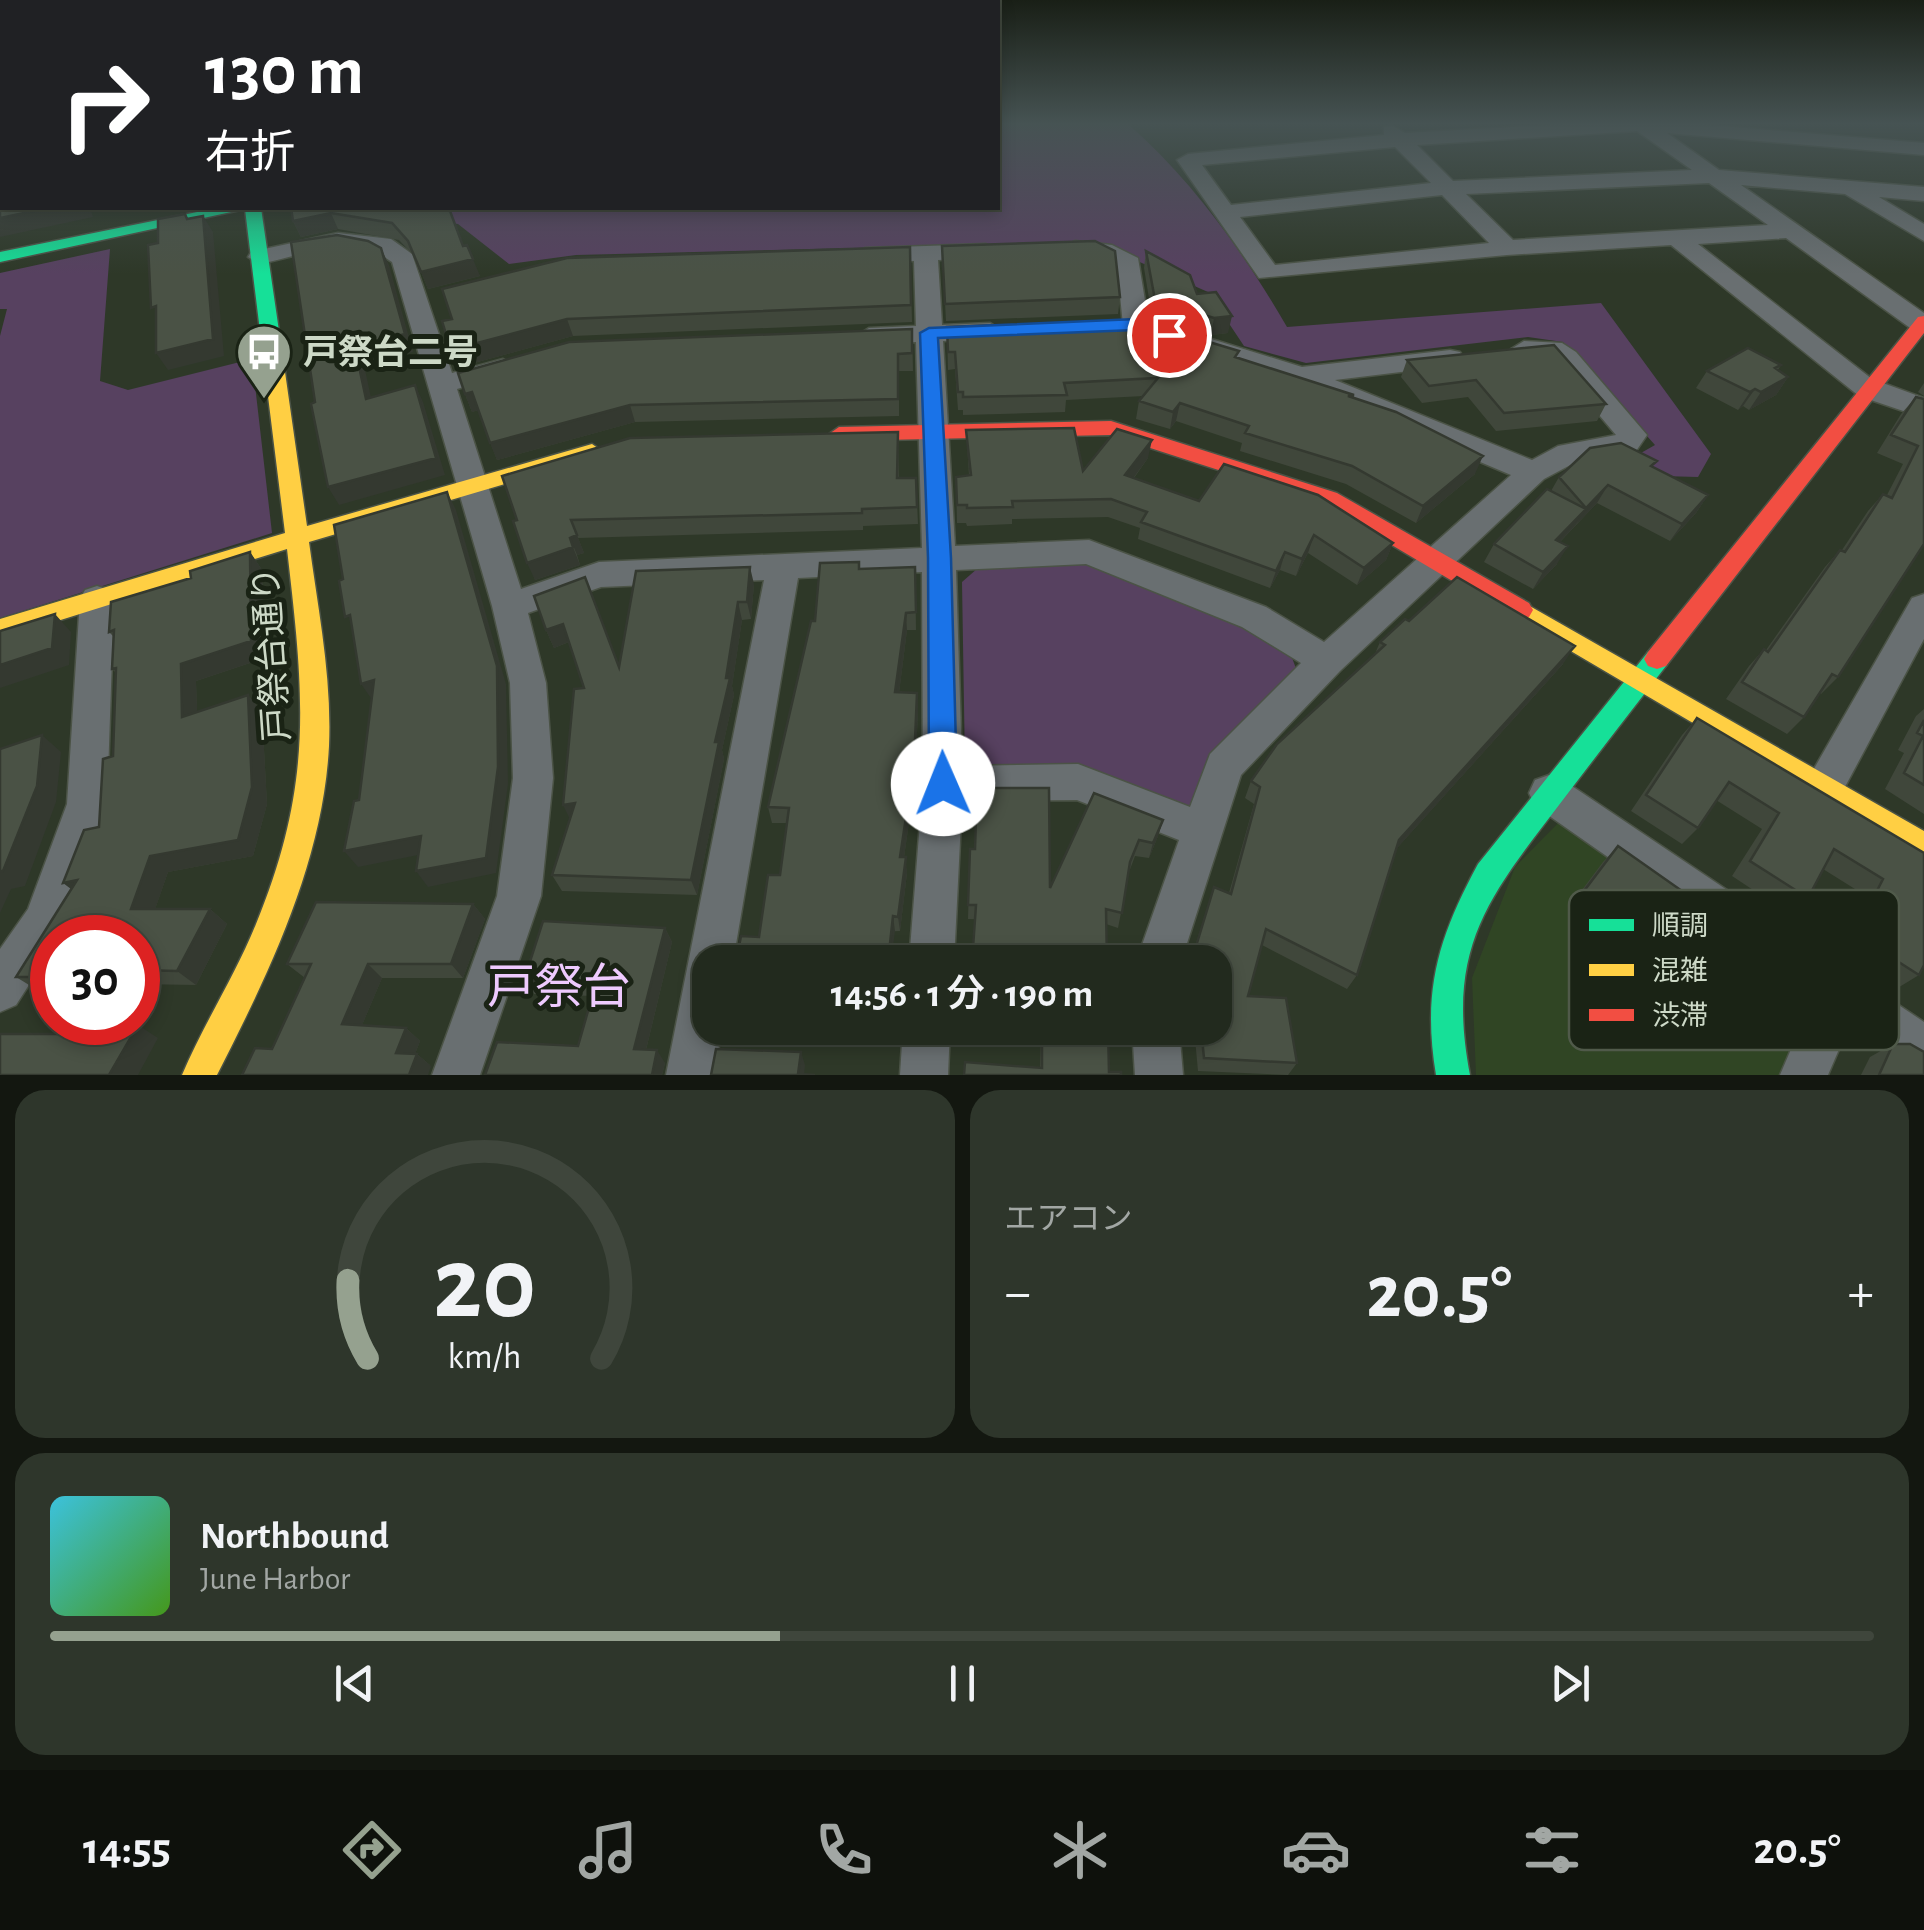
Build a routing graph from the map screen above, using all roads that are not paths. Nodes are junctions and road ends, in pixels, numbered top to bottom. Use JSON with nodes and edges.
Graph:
{"nodes":[{"id":1,"x":1198,"y":174,"type":"edge"},
{"id":2,"x":1435,"y":174,"type":"edge"},
{"id":3,"x":1709,"y":174,"type":"edge"},
{"id":4,"x":1712,"y":176,"type":"junction"},
{"id":5,"x":1847,"y":187,"type":"junction"},
{"id":6,"x":1449,"y":188,"type":"junction"},
{"id":7,"x":1924,"y":194,"type":"edge"},
{"id":8,"x":228,"y":210,"type":"edge"},
{"id":9,"x":253,"y":210,"type":"edge"},
{"id":10,"x":1226,"y":212,"type":"junction"},
{"id":11,"x":1789,"y":230,"type":"junction"},
{"id":12,"x":1924,"y":234,"type":"edge"},
{"id":13,"x":1675,"y":237,"type":"junction"},
{"id":14,"x":1058,"y":248,"type":"edge"},
{"id":15,"x":1508,"y":248,"type":"junction"},
{"id":16,"x":1002,"y":250,"type":"edge"},
{"id":17,"x":926,"y":252,"type":"junction"},
{"id":18,"x":848,"y":255,"type":"edge"},
{"id":19,"x":260,"y":256,"type":"junction"},
{"id":20,"x":0,"y":257,"type":"edge"},
{"id":21,"x":1923,"y":322,"type":"edge"},
{"id":22,"x":1023,"y":330,"type":"edge"},
{"id":23,"x":929,"y":333,"type":"junction"},
{"id":24,"x":850,"y":336,"type":"edge"},
{"id":25,"x":535,"y":359,"type":"edge"},
{"id":26,"x":1301,"y":376,"type":"junction"},
{"id":27,"x":439,"y":385,"type":"junction"},
{"id":28,"x":1870,"y":389,"type":"junction"},
{"id":29,"x":1924,"y":409,"type":"edge"},
{"id":30,"x":933,"y":432,"type":"junction"},
{"id":31,"x":814,"y":435,"type":"edge"},
{"id":32,"x":616,"y":444,"type":"edge"},
{"id":33,"x":1533,"y":472,"type":"junction"},
{"id":34,"x":469,"y":484,"type":"junction"},
{"id":35,"x":298,"y":538,"type":"junction"},
{"id":36,"x":939,"y":558,"type":"junction"},
{"id":37,"x":1440,"y":560,"type":"junction"},
{"id":38,"x":783,"y":566,"type":"junction"},
{"id":39,"x":97,"y":599,"type":"junction"},
{"id":40,"x":509,"y":606,"type":"junction"},
{"id":41,"x":1924,"y":607,"type":"edge"},
{"id":42,"x":0,"y":629,"type":"edge"},
{"id":43,"x":1328,"y":662,"type":"junction"},
{"id":44,"x":1640,"y":678,"type":"junction"},
{"id":45,"x":943,"y":784,"type":"junction"},
{"id":46,"x":1825,"y":786,"type":"junction"},
{"id":47,"x":1549,"y":793,"type":"junction"},
{"id":48,"x":1202,"y":830,"type":"junction"},
{"id":49,"x":1924,"y":846,"type":"edge"},
{"id":50,"x":1690,"y":890,"type":"edge"},
{"id":51,"x":713,"y":945,"type":"edge"},
{"id":52,"x":932,"y":945,"type":"edge"},
{"id":53,"x":1165,"y":945,"type":"edge"},
{"id":54,"x":0,"y":989,"type":"edge"},
{"id":55,"x":1899,"y":1033,"type":"edge"},
{"id":56,"x":695,"y":1045,"type":"edge"},
{"id":57,"x":926,"y":1045,"type":"edge"},
{"id":58,"x":1157,"y":1045,"type":"edge"},
{"id":59,"x":1815,"y":1050,"type":"edge"},
{"id":60,"x":1924,"y":1050,"type":"edge"},
{"id":61,"x":199,"y":1075,"type":"edge"},
{"id":62,"x":456,"y":1075,"type":"edge"},
{"id":63,"x":690,"y":1075,"type":"edge"},
{"id":64,"x":924,"y":1075,"type":"edge"},
{"id":65,"x":1160,"y":1075,"type":"edge"},
{"id":66,"x":1452,"y":1075,"type":"edge"},
{"id":67,"x":1804,"y":1075,"type":"edge"}],
"edges":[{"from":1,"to":10,"type":"street"},
{"from":2,"to":6,"type":"street"},
{"from":3,"to":4,"type":"street"},
{"from":4,"to":5,"type":"street"},
{"from":4,"to":6,"type":"street"},
{"from":4,"to":11,"type":"street"},
{"from":5,"to":7,"type":"street"},
{"from":5,"to":12,"type":"street"},
{"from":6,"to":10,"type":"street"},
{"from":6,"to":15,"type":"street"},
{"from":8,"to":20,"type":"street"},
{"from":9,"to":19,"type":"street","name":"戸祭台通り"},
{"from":10,"to":15,"type":"street"},
{"from":11,"to":13,"type":"street"},
{"from":11,"to":21,"type":"street"},
{"from":13,"to":15,"type":"street"},
{"from":13,"to":28,"type":"street"},
{"from":14,"to":26,"type":"street"},
{"from":16,"to":17,"type":"street"},
{"from":17,"to":18,"type":"street"},
{"from":17,"to":23,"type":"street"},
{"from":19,"to":27,"type":"street"},
{"from":19,"to":35,"type":"street","name":"戸祭台通り"},
{"from":21,"to":28,"type":"street"},
{"from":22,"to":23,"type":"street"},
{"from":23,"to":24,"type":"street"},
{"from":23,"to":30,"type":"street"},
{"from":25,"to":27,"type":"street"},
{"from":26,"to":33,"type":"street"},
{"from":26,"to":33,"type":"street"},
{"from":27,"to":34,"type":"street"},
{"from":28,"to":29,"type":"street"},
{"from":28,"to":44,"type":"street"},
{"from":30,"to":31,"type":"street"},
{"from":30,"to":36,"type":"street"},
{"from":30,"to":37,"type":"street"},
{"from":32,"to":34,"type":"street"},
{"from":33,"to":37,"type":"street"},
{"from":34,"to":35,"type":"street"},
{"from":34,"to":40,"type":"street"},
{"from":35,"to":39,"type":"street"},
{"from":35,"to":61,"type":"street","name":"戸祭台通り"},
{"from":36,"to":38,"type":"street"},
{"from":36,"to":43,"type":"street"},
{"from":36,"to":45,"type":"street"},
{"from":37,"to":43,"type":"street"},
{"from":37,"to":44,"type":"street"},
{"from":38,"to":40,"type":"street"},
{"from":38,"to":51,"type":"street"},
{"from":39,"to":42,"type":"street"},
{"from":39,"to":54,"type":"street"},
{"from":40,"to":62,"type":"street"},
{"from":41,"to":46,"type":"street"},
{"from":43,"to":48,"type":"street"},
{"from":44,"to":46,"type":"street"},
{"from":44,"to":47,"type":"street"},
{"from":45,"to":48,"type":"street"},
{"from":45,"to":52,"type":"street"},
{"from":46,"to":49,"type":"street"},
{"from":47,"to":50,"type":"street"},
{"from":47,"to":66,"type":"street"},
{"from":48,"to":53,"type":"street"},
{"from":55,"to":60,"type":"street"},
{"from":56,"to":63,"type":"street"},
{"from":57,"to":64,"type":"street"},
{"from":58,"to":65,"type":"street"},
{"from":59,"to":67,"type":"street"}]}
